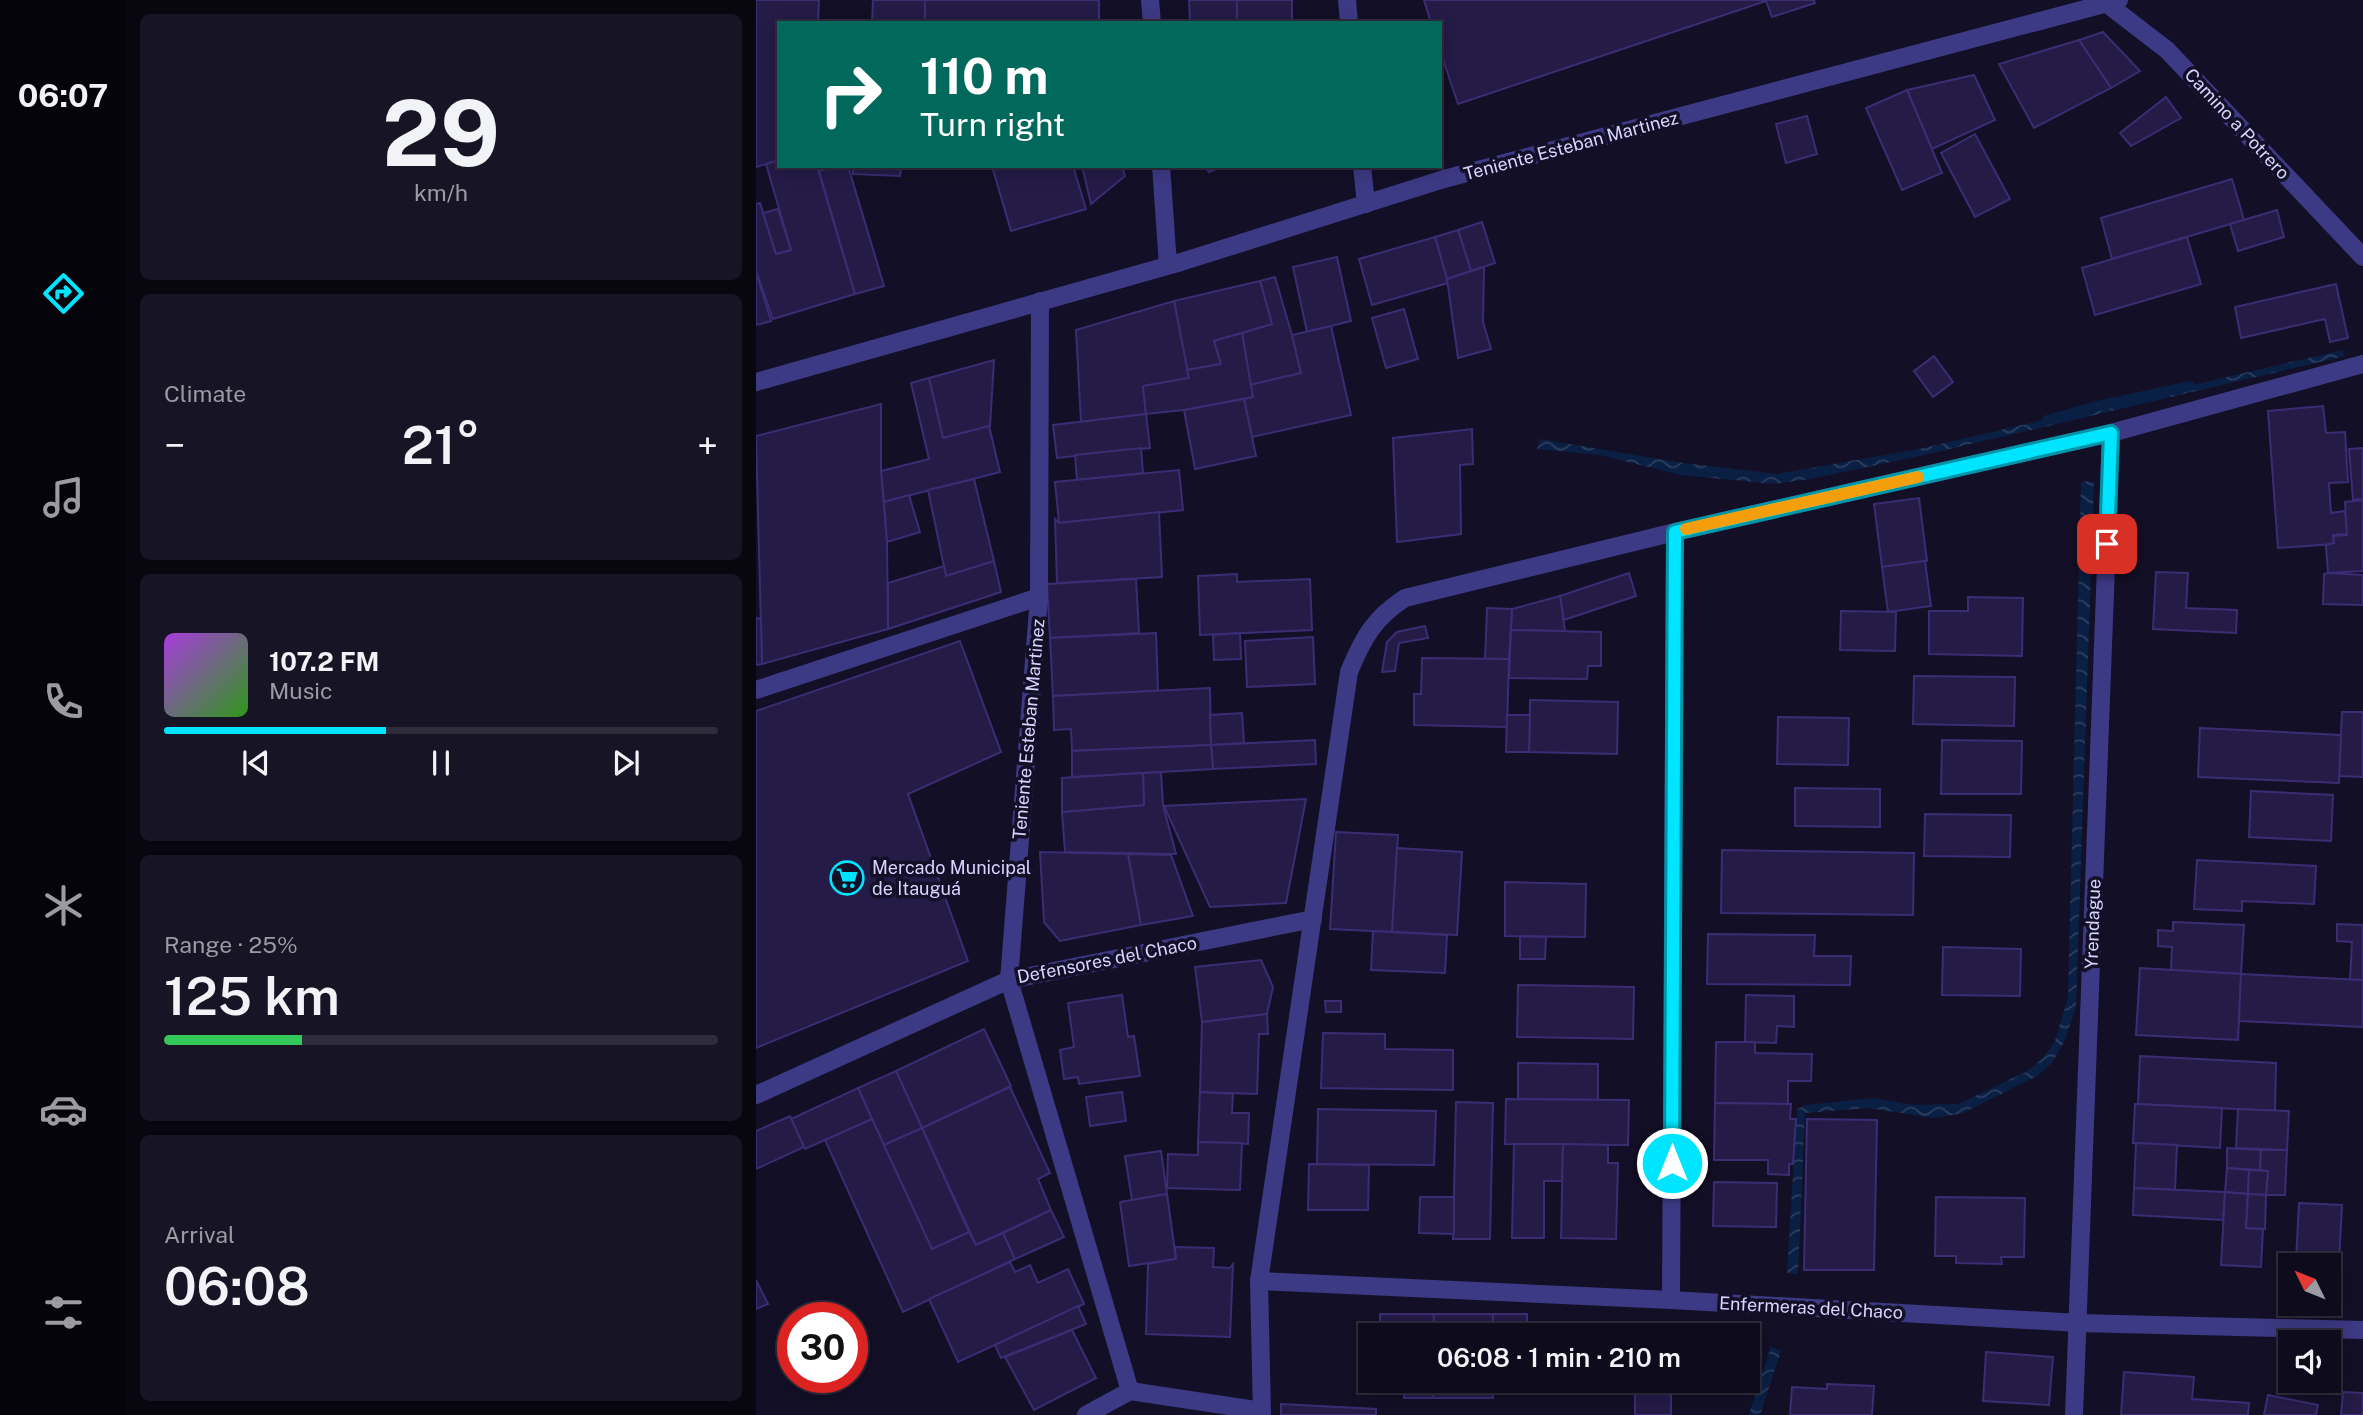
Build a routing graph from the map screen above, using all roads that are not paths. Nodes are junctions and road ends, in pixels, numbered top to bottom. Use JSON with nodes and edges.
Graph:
{"nodes":[{"id":1,"x":1150,"y":0,"type":"edge"},
{"id":2,"x":1347,"y":0,"type":"edge"},
{"id":3,"x":2110,"y":1,"type":"edge"},
{"id":4,"x":1152,"y":21,"type":"edge"},
{"id":5,"x":1349,"y":21,"type":"edge"},
{"id":6,"x":1161,"y":168,"type":"edge"},
{"id":7,"x":1362,"y":168,"type":"edge"},
{"id":8,"x":1366,"y":204,"type":"junction"},
{"id":9,"x":2363,"y":257,"type":"edge"},
{"id":10,"x":1168,"y":265,"type":"junction"},
{"id":11,"x":1040,"y":301,"type":"junction"},
{"id":12,"x":2363,"y":364,"type":"edge"},
{"id":13,"x":756,"y":382,"type":"edge"},
{"id":14,"x":2111,"y":433,"type":"junction"},
{"id":15,"x":1675,"y":532,"type":"junction"},
{"id":16,"x":1039,"y":597,"type":"junction"},
{"id":17,"x":756,"y":690,"type":"edge"},
{"id":18,"x":1313,"y":919,"type":"junction"},
{"id":19,"x":1009,"y":980,"type":"junction"},
{"id":20,"x":756,"y":1095,"type":"edge"},
{"id":21,"x":1259,"y":1281,"type":"junction"},
{"id":22,"x":1671,"y":1300,"type":"junction"},
{"id":23,"x":2079,"y":1323,"type":"junction"},
{"id":24,"x":2363,"y":1331,"type":"edge"},
{"id":25,"x":1130,"y":1391,"type":"junction"},
{"id":26,"x":1262,"y":1413,"type":"edge"},
{"id":27,"x":1086,"y":1415,"type":"edge"},
{"id":28,"x":2074,"y":1415,"type":"edge"}],
"edges":[{"from":1,"to":4,"type":"street"},
{"from":2,"to":5,"type":"street"},
{"from":3,"to":8,"type":"street","name":"Teniente Esteban Martinez"},
{"from":3,"to":9,"type":"street","name":"Camino a Potrero"},
{"from":6,"to":10,"type":"street"},
{"from":7,"to":8,"type":"street"},
{"from":8,"to":10,"type":"street","name":"Teniente Esteban Martinez"},
{"from":10,"to":11,"type":"street","name":"Teniente Esteban Martinez"},
{"from":11,"to":13,"type":"street","name":"Teniente Esteban Martinez"},
{"from":11,"to":16,"type":"street","name":"Teniente Esteban Martinez"},
{"from":12,"to":14,"type":"street"},
{"from":14,"to":15,"type":"street"},
{"from":14,"to":23,"type":"street","name":"Yrendague"},
{"from":15,"to":18,"type":"street"},
{"from":15,"to":22,"type":"street"},
{"from":16,"to":17,"type":"street"},
{"from":16,"to":19,"type":"street","name":"Teniente Esteban Martinez"},
{"from":18,"to":19,"type":"street","name":"Defensores del Chaco"},
{"from":18,"to":21,"type":"street"},
{"from":19,"to":20,"type":"street","name":"Defensores del Chaco"},
{"from":19,"to":25,"type":"street","name":"Teniente Esteban Martinez"},
{"from":21,"to":22,"type":"street","name":"Enfermeras del Chaco"},
{"from":21,"to":26,"type":"street"},
{"from":22,"to":23,"type":"street","name":"Enfermeras del Chaco"},
{"from":23,"to":24,"type":"street","name":"Enfermeras del Chaco"},
{"from":23,"to":28,"type":"street","name":"Yrendague"},
{"from":25,"to":26,"type":"street"},
{"from":25,"to":27,"type":"street"}]}
